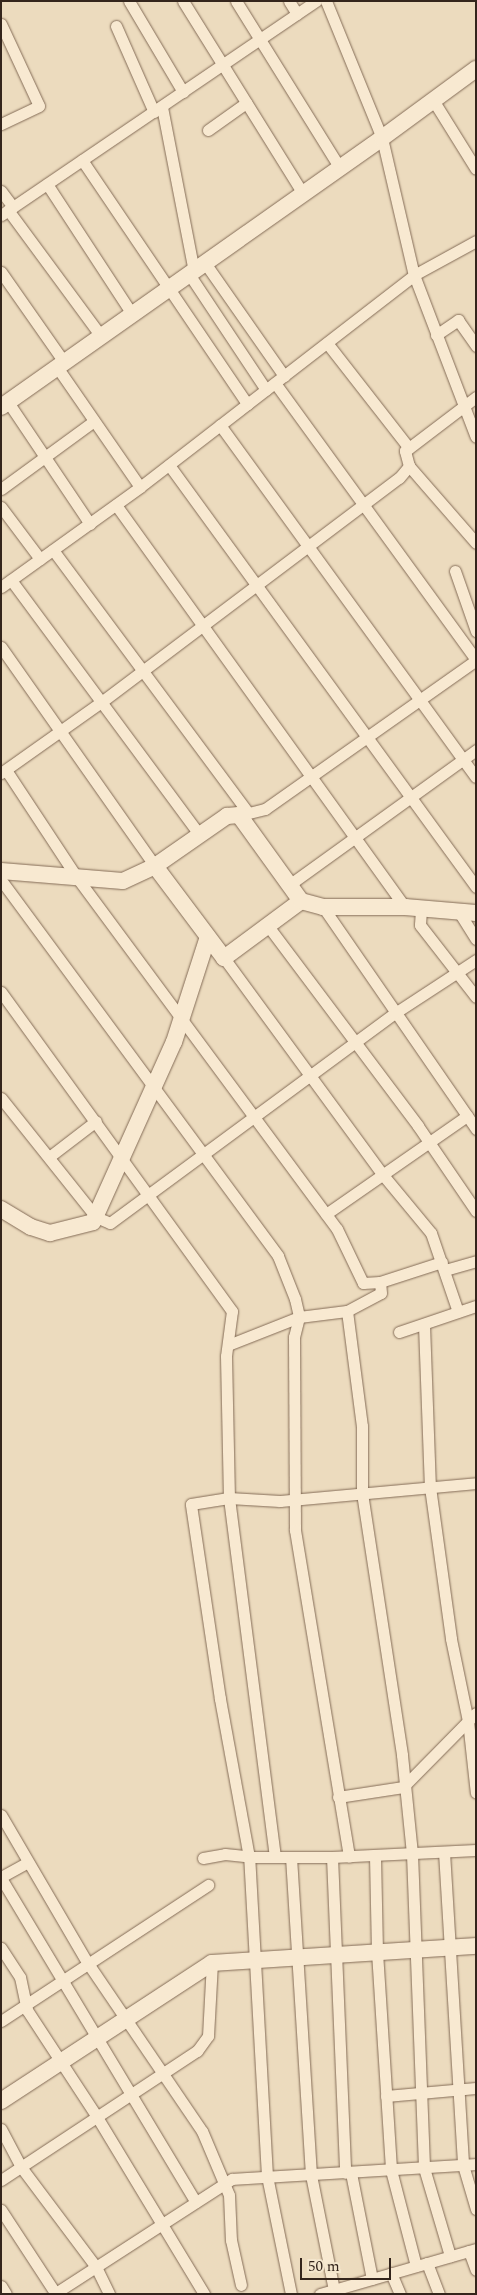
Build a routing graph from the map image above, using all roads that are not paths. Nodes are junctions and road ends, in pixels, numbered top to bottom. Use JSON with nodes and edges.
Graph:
{"nodes":[{"id":1,"x":129,"y":1,"type":"edge"},
{"id":2,"x":184,"y":1,"type":"edge"},
{"id":3,"x":236,"y":1,"type":"edge"},
{"id":4,"x":289,"y":1,"type":"edge"},
{"id":5,"x":316,"y":1,"type":"edge"},
{"id":6,"x":326,"y":1,"type":"edge"},
{"id":7,"x":297,"y":14,"type":"junction"},
{"id":8,"x":2,"y":26,"type":"edge"},
{"id":9,"x":116,"y":26,"type":"dead end"},
{"id":10,"x":260,"y":40,"type":"junction"},
{"id":11,"x":222,"y":65,"type":"junction"},
{"id":12,"x":475,"y":72,"type":"edge"},
{"id":13,"x":183,"y":92,"type":"junction"},
{"id":14,"x":433,"y":100,"type":"junction"},
{"id":15,"x":246,"y":103,"type":"junction"},
{"id":16,"x":158,"y":109,"type":"junction"},
{"id":17,"x":1,"y":124,"type":"edge"},
{"id":18,"x":208,"y":130,"type":"dead end"},
{"id":19,"x":382,"y":138,"type":"junction"},
{"id":20,"x":82,"y":160,"type":"junction"},
{"id":21,"x":340,"y":168,"type":"junction"},
{"id":22,"x":476,"y":168,"type":"edge"},
{"id":23,"x":47,"y":184,"type":"junction"},
{"id":24,"x":1,"y":191,"type":"edge"},
{"id":25,"x":303,"y":194,"type":"junction"},
{"id":26,"x":7,"y":211,"type":"edge"},
{"id":27,"x":476,"y":240,"type":"edge"},
{"id":28,"x":196,"y":270,"type":"junction"},
{"id":29,"x":1,"y":272,"type":"edge"},
{"id":30,"x":414,"y":276,"type":"junction"},
{"id":31,"x":169,"y":288,"type":"junction"},
{"id":32,"x":132,"y":314,"type":"junction"},
{"id":33,"x":100,"y":336,"type":"junction"},
{"id":34,"x":436,"y":336,"type":"junction"},
{"id":35,"x":327,"y":342,"type":"junction"},
{"id":36,"x":476,"y":346,"type":"edge"},
{"id":37,"x":60,"y":365,"type":"junction"},
{"id":38,"x":275,"y":383,"type":"junction"},
{"id":39,"x":476,"y":397,"type":"edge"},
{"id":40,"x":4,"y":404,"type":"edge"},
{"id":41,"x":247,"y":404,"type":"junction"},
{"id":42,"x":463,"y":408,"type":"junction"},
{"id":43,"x":94,"y":421,"type":"junction"},
{"id":44,"x":220,"y":425,"type":"junction"},
{"id":45,"x":476,"y":437,"type":"edge"},
{"id":46,"x":409,"y":448,"type":"junction"},
{"id":47,"x":46,"y":456,"type":"junction"},
{"id":48,"x":169,"y":465,"type":"junction"},
{"id":49,"x":409,"y":466,"type":"junction"},
{"id":50,"x":140,"y":487,"type":"junction"},
{"id":51,"x":1,"y":489,"type":"edge"},
{"id":52,"x":116,"y":505,"type":"junction"},
{"id":53,"x":363,"y":505,"type":"junction"},
{"id":54,"x":1,"y":507,"type":"edge"},
{"id":55,"x":90,"y":524,"type":"junction"},
{"id":56,"x":476,"y":543,"type":"edge"},
{"id":57,"x":309,"y":547,"type":"junction"},
{"id":58,"x":53,"y":550,"type":"junction"},
{"id":59,"x":40,"y":559,"type":"junction"},
{"id":60,"x":455,"y":571,"type":"dead end"},
{"id":61,"x":11,"y":580,"type":"junction"},
{"id":62,"x":257,"y":586,"type":"junction"},
{"id":63,"x":1,"y":587,"type":"edge"},
{"id":64,"x":204,"y":625,"type":"junction"},
{"id":65,"x":476,"y":630,"type":"edge"},
{"id":66,"x":1,"y":648,"type":"edge"},
{"id":67,"x":476,"y":660,"type":"edge"},
{"id":68,"x":143,"y":671,"type":"junction"},
{"id":69,"x":419,"y":698,"type":"junction"},
{"id":70,"x":100,"y":703,"type":"junction"},
{"id":71,"x":59,"y":730,"type":"junction"},
{"id":72,"x":366,"y":736,"type":"junction"},
{"id":73,"x":476,"y":750,"type":"edge"},
{"id":74,"x":463,"y":759,"type":"junction"},
{"id":75,"x":3,"y":771,"type":"edge"},
{"id":76,"x":311,"y":776,"type":"junction"},
{"id":77,"x":476,"y":777,"type":"edge"},
{"id":78,"x":410,"y":797,"type":"junction"},
{"id":79,"x":244,"y":814,"type":"junction"},
{"id":80,"x":199,"y":834,"type":"junction"},
{"id":81,"x":354,"y":837,"type":"junction"},
{"id":82,"x":155,"y":866,"type":"junction"},
{"id":83,"x":1,"y":871,"type":"edge"},
{"id":84,"x":78,"y":879,"type":"junction"},
{"id":85,"x":1,"y":880,"type":"edge"},
{"id":86,"x":289,"y":884,"type":"junction"},
{"id":87,"x":476,"y":887,"type":"edge"},
{"id":88,"x":301,"y":901,"type":"junction"},
{"id":89,"x":323,"y":907,"type":"junction"},
{"id":90,"x":413,"y":909,"type":"junction"},
{"id":91,"x":459,"y":912,"type":"junction"},
{"id":92,"x":476,"y":914,"type":"edge"},
{"id":93,"x":268,"y":926,"type":"junction"},
{"id":94,"x":208,"y":937,"type":"junction"},
{"id":95,"x":476,"y":939,"type":"edge"},
{"id":96,"x":224,"y":958,"type":"junction"},
{"id":97,"x":476,"y":960,"type":"edge"},
{"id":98,"x":458,"y":972,"type":"junction"},
{"id":99,"x":1,"y":992,"type":"edge"},
{"id":100,"x":476,"y":997,"type":"edge"},
{"id":101,"x":395,"y":1013,"type":"junction"},
{"id":102,"x":182,"y":1018,"type":"junction"},
{"id":103,"x":354,"y":1043,"type":"junction"},
{"id":104,"x":311,"y":1075,"type":"junction"},
{"id":105,"x":154,"y":1085,"type":"junction"},
{"id":106,"x":1,"y":1098,"type":"edge"},
{"id":107,"x":254,"y":1116,"type":"junction"},
{"id":108,"x":466,"y":1116,"type":"junction"},
{"id":109,"x":96,"y":1121,"type":"junction"},
{"id":110,"x":476,"y":1130,"type":"edge"},
{"id":111,"x":429,"y":1142,"type":"junction"},
{"id":112,"x":203,"y":1153,"type":"junction"},
{"id":113,"x":122,"y":1156,"type":"junction"},
{"id":114,"x":48,"y":1157,"type":"junction"},
{"id":115,"x":382,"y":1175,"type":"junction"},
{"id":116,"x":149,"y":1194,"type":"junction"},
{"id":117,"x":1,"y":1209,"type":"edge"},
{"id":118,"x":476,"y":1211,"type":"edge"},
{"id":119,"x":326,"y":1214,"type":"junction"},
{"id":120,"x":96,"y":1217,"type":"junction"},
{"id":121,"x":476,"y":1261,"type":"edge"},
{"id":122,"x":443,"y":1266,"type":"junction"},
{"id":123,"x":380,"y":1282,"type":"junction"},
{"id":124,"x":476,"y":1306,"type":"edge"},
{"id":125,"x":347,"y":1311,"type":"junction"},
{"id":126,"x":458,"y":1312,"type":"junction"},
{"id":127,"x":299,"y":1317,"type":"junction"},
{"id":128,"x":424,"y":1325,"type":"junction"},
{"id":129,"x":399,"y":1332,"type":"dead end"},
{"id":130,"x":228,"y":1345,"type":"junction"},
{"id":131,"x":476,"y":1483,"type":"edge"},
{"id":132,"x":430,"y":1487,"type":"junction"},
{"id":133,"x":362,"y":1493,"type":"junction"},
{"id":134,"x":230,"y":1498,"type":"junction"},
{"id":135,"x":297,"y":1499,"type":"junction"},
{"id":136,"x":472,"y":1717,"type":"edge"},
{"id":137,"x":403,"y":1787,"type":"junction"},
{"id":138,"x":476,"y":1792,"type":"edge"},
{"id":139,"x":338,"y":1797,"type":"junction"},
{"id":140,"x":1,"y":1815,"type":"edge"},
{"id":141,"x":476,"y":1850,"type":"edge"},
{"id":142,"x":444,"y":1852,"type":"junction"},
{"id":143,"x":412,"y":1854,"type":"junction"},
{"id":144,"x":376,"y":1856,"type":"junction"},
{"id":145,"x":249,"y":1857,"type":"junction"},
{"id":146,"x":275,"y":1857,"type":"junction"},
{"id":147,"x":349,"y":1857,"type":"junction"},
{"id":148,"x":203,"y":1858,"type":"dead end"},
{"id":149,"x":291,"y":1858,"type":"junction"},
{"id":150,"x":332,"y":1858,"type":"junction"},
{"id":151,"x":26,"y":1862,"type":"junction"},
{"id":152,"x":1,"y":1878,"type":"edge"},
{"id":153,"x":208,"y":1885,"type":"dead end"},
{"id":154,"x":476,"y":1946,"type":"edge"},
{"id":155,"x":1,"y":1948,"type":"edge"},
{"id":156,"x":452,"y":1948,"type":"junction"},
{"id":157,"x":413,"y":1950,"type":"junction"},
{"id":158,"x":377,"y":1952,"type":"junction"},
{"id":159,"x":336,"y":1955,"type":"junction"},
{"id":160,"x":295,"y":1958,"type":"junction"},
{"id":161,"x":256,"y":1960,"type":"junction"},
{"id":162,"x":87,"y":1962,"type":"junction"},
{"id":163,"x":212,"y":1963,"type":"junction"},
{"id":164,"x":61,"y":1980,"type":"junction"},
{"id":165,"x":26,"y":2002,"type":"junction"},
{"id":166,"x":126,"y":2018,"type":"junction"},
{"id":167,"x":1,"y":2021,"type":"edge"},
{"id":168,"x":97,"y":2037,"type":"junction"},
{"id":169,"x":61,"y":2060,"type":"junction"},
{"id":170,"x":164,"y":2073,"type":"junction"},
{"id":171,"x":476,"y":2088,"type":"edge"},
{"id":172,"x":457,"y":2090,"type":"junction"},
{"id":173,"x":422,"y":2093,"type":"junction"},
{"id":174,"x":131,"y":2095,"type":"junction"},
{"id":175,"x":386,"y":2096,"type":"junction"},
{"id":176,"x":1,"y":2101,"type":"edge"},
{"id":177,"x":97,"y":2117,"type":"junction"},
{"id":178,"x":1,"y":2129,"type":"edge"},
{"id":179,"x":476,"y":2164,"type":"edge"},
{"id":180,"x":464,"y":2165,"type":"junction"},
{"id":181,"x":21,"y":2167,"type":"junction"},
{"id":182,"x":424,"y":2168,"type":"junction"},
{"id":183,"x":391,"y":2170,"type":"junction"},
{"id":184,"x":348,"y":2173,"type":"junction"},
{"id":185,"x":267,"y":2176,"type":"junction"},
{"id":186,"x":311,"y":2176,"type":"junction"},
{"id":187,"x":1,"y":2180,"type":"edge"},
{"id":188,"x":226,"y":2183,"type":"junction"},
{"id":189,"x":196,"y":2202,"type":"junction"},
{"id":190,"x":476,"y":2209,"type":"edge"},
{"id":191,"x":1,"y":2210,"type":"edge"},
{"id":192,"x":161,"y":2224,"type":"junction"},
{"id":193,"x":472,"y":2250,"type":"edge"},
{"id":194,"x":450,"y":2256,"type":"junction"},
{"id":195,"x":421,"y":2264,"type":"junction"},
{"id":196,"x":96,"y":2267,"type":"junction"},
{"id":197,"x":476,"y":2270,"type":"edge"},
{"id":198,"x":391,"y":2273,"type":"junction"},
{"id":199,"x":372,"y":2279,"type":"junction"},
{"id":200,"x":241,"y":2285,"type":"dead end"},
{"id":201,"x":1,"y":2286,"type":"edge"},
{"id":202,"x":358,"y":2289,"type":"edge"},
{"id":203,"x":334,"y":2290,"type":"junction"},
{"id":204,"x":6,"y":2294,"type":"edge"},
{"id":205,"x":55,"y":2294,"type":"edge"},
{"id":206,"x":109,"y":2294,"type":"edge"},
{"id":207,"x":204,"y":2294,"type":"edge"},
{"id":208,"x":291,"y":2294,"type":"edge"},
{"id":209,"x":320,"y":2294,"type":"edge"},
{"id":210,"x":400,"y":2294,"type":"edge"},
{"id":211,"x":439,"y":2294,"type":"edge"}],
"edges":[{"from":1,"to":13,"type":"street"},
{"from":2,"to":11,"type":"street"},
{"from":3,"to":10,"type":"street"},
{"from":4,"to":7,"type":"street"},
{"from":5,"to":7,"type":"street"},
{"from":6,"to":19,"type":"street"},
{"from":7,"to":10,"type":"street"},
{"from":8,"to":17,"type":"street"},
{"from":9,"to":16,"type":"street"},
{"from":10,"to":11,"type":"street"},
{"from":10,"to":21,"type":"street"},
{"from":11,"to":13,"type":"street"},
{"from":11,"to":15,"type":"street"},
{"from":12,"to":14,"type":"street"},
{"from":13,"to":16,"type":"street"},
{"from":14,"to":19,"type":"street"},
{"from":14,"to":22,"type":"street"},
{"from":15,"to":18,"type":"street"},
{"from":15,"to":25,"type":"street"},
{"from":16,"to":20,"type":"street"},
{"from":16,"to":28,"type":"street"},
{"from":19,"to":21,"type":"street"},
{"from":19,"to":30,"type":"street"},
{"from":20,"to":23,"type":"street"},
{"from":20,"to":31,"type":"street"},
{"from":21,"to":25,"type":"street"},
{"from":23,"to":26,"type":"street"},
{"from":23,"to":32,"type":"street"},
{"from":24,"to":26,"type":"street"},
{"from":25,"to":28,"type":"street"},
{"from":26,"to":33,"type":"street"},
{"from":27,"to":30,"type":"street"},
{"from":28,"to":31,"type":"street"},
{"from":28,"to":38,"type":"street"},
{"from":28,"to":38,"type":"street"},
{"from":29,"to":37,"type":"street"},
{"from":30,"to":34,"type":"street"},
{"from":30,"to":35,"type":"street"},
{"from":31,"to":32,"type":"street"},
{"from":31,"to":41,"type":"street"},
{"from":32,"to":33,"type":"street"},
{"from":33,"to":37,"type":"street"},
{"from":34,"to":36,"type":"street"},
{"from":34,"to":42,"type":"street"},
{"from":35,"to":38,"type":"street"},
{"from":35,"to":46,"type":"street"},
{"from":37,"to":40,"type":"street"},
{"from":37,"to":43,"type":"street"},
{"from":38,"to":41,"type":"street"},
{"from":38,"to":53,"type":"street"},
{"from":39,"to":42,"type":"street"},
{"from":40,"to":47,"type":"street"},
{"from":41,"to":44,"type":"street"},
{"from":42,"to":45,"type":"street"},
{"from":42,"to":46,"type":"street"},
{"from":43,"to":47,"type":"street"},
{"from":43,"to":50,"type":"street"},
{"from":44,"to":48,"type":"street"},
{"from":44,"to":57,"type":"street"},
{"from":46,"to":49,"type":"street"},
{"from":47,"to":51,"type":"street"},
{"from":47,"to":55,"type":"street"},
{"from":48,"to":50,"type":"street"},
{"from":48,"to":62,"type":"street"},
{"from":49,"to":53,"type":"street"},
{"from":49,"to":56,"type":"street"},
{"from":50,"to":52,"type":"street"},
{"from":52,"to":55,"type":"street"},
{"from":52,"to":64,"type":"street"},
{"from":53,"to":57,"type":"street"},
{"from":53,"to":67,"type":"street"},
{"from":54,"to":59,"type":"street"},
{"from":55,"to":58,"type":"street"},
{"from":57,"to":62,"type":"street"},
{"from":57,"to":69,"type":"street"},
{"from":58,"to":59,"type":"street"},
{"from":58,"to":68,"type":"street"},
{"from":59,"to":61,"type":"street"},
{"from":60,"to":65,"type":"street"},
{"from":61,"to":63,"type":"street"},
{"from":61,"to":70,"type":"street"},
{"from":62,"to":64,"type":"street"},
{"from":62,"to":72,"type":"street"},
{"from":64,"to":68,"type":"street"},
{"from":64,"to":76,"type":"street"},
{"from":66,"to":71,"type":"street"},
{"from":67,"to":69,"type":"street"},
{"from":68,"to":70,"type":"street"},
{"from":68,"to":79,"type":"street"},
{"from":69,"to":72,"type":"street"},
{"from":69,"to":74,"type":"street"},
{"from":70,"to":71,"type":"street"},
{"from":70,"to":80,"type":"street"},
{"from":71,"to":75,"type":"street"},
{"from":71,"to":82,"type":"street"},
{"from":72,"to":76,"type":"street"},
{"from":72,"to":78,"type":"street"},
{"from":73,"to":74,"type":"street"},
{"from":74,"to":77,"type":"street"},
{"from":74,"to":78,"type":"street"},
{"from":75,"to":84,"type":"street"},
{"from":76,"to":79,"type":"street"},
{"from":76,"to":81,"type":"street"},
{"from":78,"to":81,"type":"street"},
{"from":78,"to":87,"type":"street"},
{"from":79,"to":80,"type":"street"},
{"from":79,"to":86,"type":"street"},
{"from":80,"to":82,"type":"street"},
{"from":81,"to":86,"type":"street"},
{"from":81,"to":90,"type":"street"},
{"from":82,"to":84,"type":"street"},
{"from":82,"to":94,"type":"street"},
{"from":83,"to":84,"type":"street"},
{"from":84,"to":102,"type":"street"},
{"from":85,"to":105,"type":"street"},
{"from":86,"to":88,"type":"street"},
{"from":88,"to":89,"type":"street"},
{"from":88,"to":93,"type":"street"},
{"from":89,"to":90,"type":"street"},
{"from":89,"to":101,"type":"street"},
{"from":90,"to":91,"type":"street"},
{"from":90,"to":98,"type":"street"},
{"from":91,"to":92,"type":"street"},
{"from":91,"to":95,"type":"street"},
{"from":93,"to":96,"type":"street"},
{"from":93,"to":103,"type":"street"},
{"from":94,"to":96,"type":"street"},
{"from":94,"to":102,"type":"street"},
{"from":96,"to":104,"type":"street"},
{"from":97,"to":98,"type":"street"},
{"from":98,"to":100,"type":"street"},
{"from":98,"to":101,"type":"street"},
{"from":99,"to":109,"type":"street"},
{"from":101,"to":103,"type":"street"},
{"from":101,"to":108,"type":"street"},
{"from":102,"to":105,"type":"street"},
{"from":102,"to":107,"type":"street"},
{"from":103,"to":104,"type":"street"},
{"from":103,"to":111,"type":"street"},
{"from":104,"to":107,"type":"street"},
{"from":104,"to":115,"type":"street"},
{"from":105,"to":112,"type":"street"},
{"from":105,"to":113,"type":"street"},
{"from":106,"to":114,"type":"street"},
{"from":107,"to":112,"type":"street"},
{"from":107,"to":119,"type":"street"},
{"from":108,"to":110,"type":"street"},
{"from":108,"to":111,"type":"street"},
{"from":109,"to":113,"type":"street"},
{"from":109,"to":114,"type":"street"},
{"from":111,"to":115,"type":"street"},
{"from":111,"to":118,"type":"street"},
{"from":112,"to":116,"type":"street"},
{"from":112,"to":127,"type":"street"},
{"from":113,"to":116,"type":"street"},
{"from":113,"to":120,"type":"street"},
{"from":114,"to":120,"type":"street"},
{"from":115,"to":119,"type":"street"},
{"from":115,"to":122,"type":"street"},
{"from":116,"to":120,"type":"street"},
{"from":116,"to":130,"type":"street"},
{"from":117,"to":120,"type":"street"},
{"from":119,"to":123,"type":"street"},
{"from":121,"to":122,"type":"street"},
{"from":122,"to":123,"type":"street"},
{"from":122,"to":126,"type":"street"},
{"from":123,"to":125,"type":"street"},
{"from":124,"to":126,"type":"street"},
{"from":125,"to":127,"type":"street"},
{"from":125,"to":133,"type":"street"},
{"from":126,"to":128,"type":"street"},
{"from":127,"to":130,"type":"street"},
{"from":127,"to":135,"type":"street"},
{"from":128,"to":129,"type":"street"},
{"from":128,"to":132,"type":"street"},
{"from":130,"to":134,"type":"street"},
{"from":131,"to":132,"type":"street"},
{"from":132,"to":133,"type":"street"},
{"from":132,"to":136,"type":"street"},
{"from":133,"to":135,"type":"street"},
{"from":133,"to":137,"type":"street"},
{"from":134,"to":135,"type":"street"},
{"from":134,"to":145,"type":"street"},
{"from":134,"to":146,"type":"street"},
{"from":135,"to":139,"type":"street"},
{"from":136,"to":137,"type":"street"},
{"from":136,"to":138,"type":"street"},
{"from":137,"to":139,"type":"street"},
{"from":137,"to":143,"type":"street"},
{"from":139,"to":147,"type":"street"},
{"from":140,"to":151,"type":"street"},
{"from":141,"to":142,"type":"street"},
{"from":142,"to":143,"type":"street"},
{"from":142,"to":156,"type":"street"},
{"from":143,"to":144,"type":"street"},
{"from":143,"to":157,"type":"street"},
{"from":144,"to":147,"type":"street"},
{"from":144,"to":158,"type":"street"},
{"from":145,"to":146,"type":"street"},
{"from":145,"to":148,"type":"street"},
{"from":145,"to":161,"type":"street"},
{"from":146,"to":149,"type":"street"},
{"from":147,"to":150,"type":"street"},
{"from":149,"to":150,"type":"street"},
{"from":149,"to":160,"type":"street"},
{"from":150,"to":159,"type":"street"},
{"from":151,"to":152,"type":"street"},
{"from":151,"to":162,"type":"street"},
{"from":152,"to":164,"type":"street"},
{"from":153,"to":162,"type":"street"},
{"from":154,"to":156,"type":"street"},
{"from":155,"to":165,"type":"street"},
{"from":156,"to":157,"type":"street"},
{"from":156,"to":172,"type":"street"},
{"from":157,"to":158,"type":"street"},
{"from":157,"to":173,"type":"street"},
{"from":158,"to":159,"type":"street"},
{"from":158,"to":175,"type":"street"},
{"from":159,"to":160,"type":"street"},
{"from":159,"to":184,"type":"street"},
{"from":160,"to":161,"type":"street"},
{"from":160,"to":186,"type":"street"},
{"from":161,"to":163,"type":"street"},
{"from":161,"to":185,"type":"street"},
{"from":162,"to":164,"type":"street"},
{"from":162,"to":166,"type":"street"},
{"from":163,"to":166,"type":"street"},
{"from":163,"to":170,"type":"street"},
{"from":164,"to":165,"type":"street"},
{"from":164,"to":168,"type":"street"},
{"from":165,"to":167,"type":"street"},
{"from":165,"to":169,"type":"street"},
{"from":166,"to":168,"type":"street"},
{"from":166,"to":170,"type":"street"},
{"from":168,"to":169,"type":"street"},
{"from":168,"to":174,"type":"street"},
{"from":169,"to":176,"type":"street"},
{"from":169,"to":177,"type":"street"},
{"from":170,"to":174,"type":"street"},
{"from":170,"to":188,"type":"street"},
{"from":171,"to":172,"type":"street"},
{"from":172,"to":173,"type":"street"},
{"from":172,"to":180,"type":"street"},
{"from":173,"to":175,"type":"street"},
{"from":173,"to":182,"type":"street"},
{"from":174,"to":177,"type":"street"},
{"from":174,"to":189,"type":"street"},
{"from":175,"to":183,"type":"street"},
{"from":177,"to":181,"type":"street"},
{"from":177,"to":192,"type":"street"},
{"from":178,"to":181,"type":"street"},
{"from":179,"to":180,"type":"street"},
{"from":180,"to":182,"type":"street"},
{"from":180,"to":190,"type":"street"},
{"from":181,"to":187,"type":"street"},
{"from":181,"to":196,"type":"street"},
{"from":182,"to":183,"type":"street"},
{"from":182,"to":194,"type":"street"},
{"from":183,"to":184,"type":"street"},
{"from":183,"to":195,"type":"street"},
{"from":184,"to":186,"type":"street"},
{"from":184,"to":199,"type":"street"},
{"from":185,"to":186,"type":"street"},
{"from":185,"to":188,"type":"street"},
{"from":185,"to":208,"type":"street"},
{"from":186,"to":203,"type":"street"},
{"from":188,"to":189,"type":"street"},
{"from":188,"to":200,"type":"street"},
{"from":189,"to":192,"type":"street"},
{"from":191,"to":205,"type":"street"},
{"from":192,"to":196,"type":"street"},
{"from":192,"to":207,"type":"street"},
{"from":193,"to":194,"type":"street"},
{"from":193,"to":197,"type":"street"},
{"from":194,"to":195,"type":"street"},
{"from":195,"to":198,"type":"street"},
{"from":195,"to":211,"type":"street"},
{"from":196,"to":205,"type":"street"},
{"from":196,"to":206,"type":"street"},
{"from":198,"to":199,"type":"street"},
{"from":198,"to":210,"type":"street"},
{"from":199,"to":202,"type":"street"},
{"from":201,"to":204,"type":"street"},
{"from":202,"to":203,"type":"street"},
{"from":203,"to":209,"type":"street"}]}
